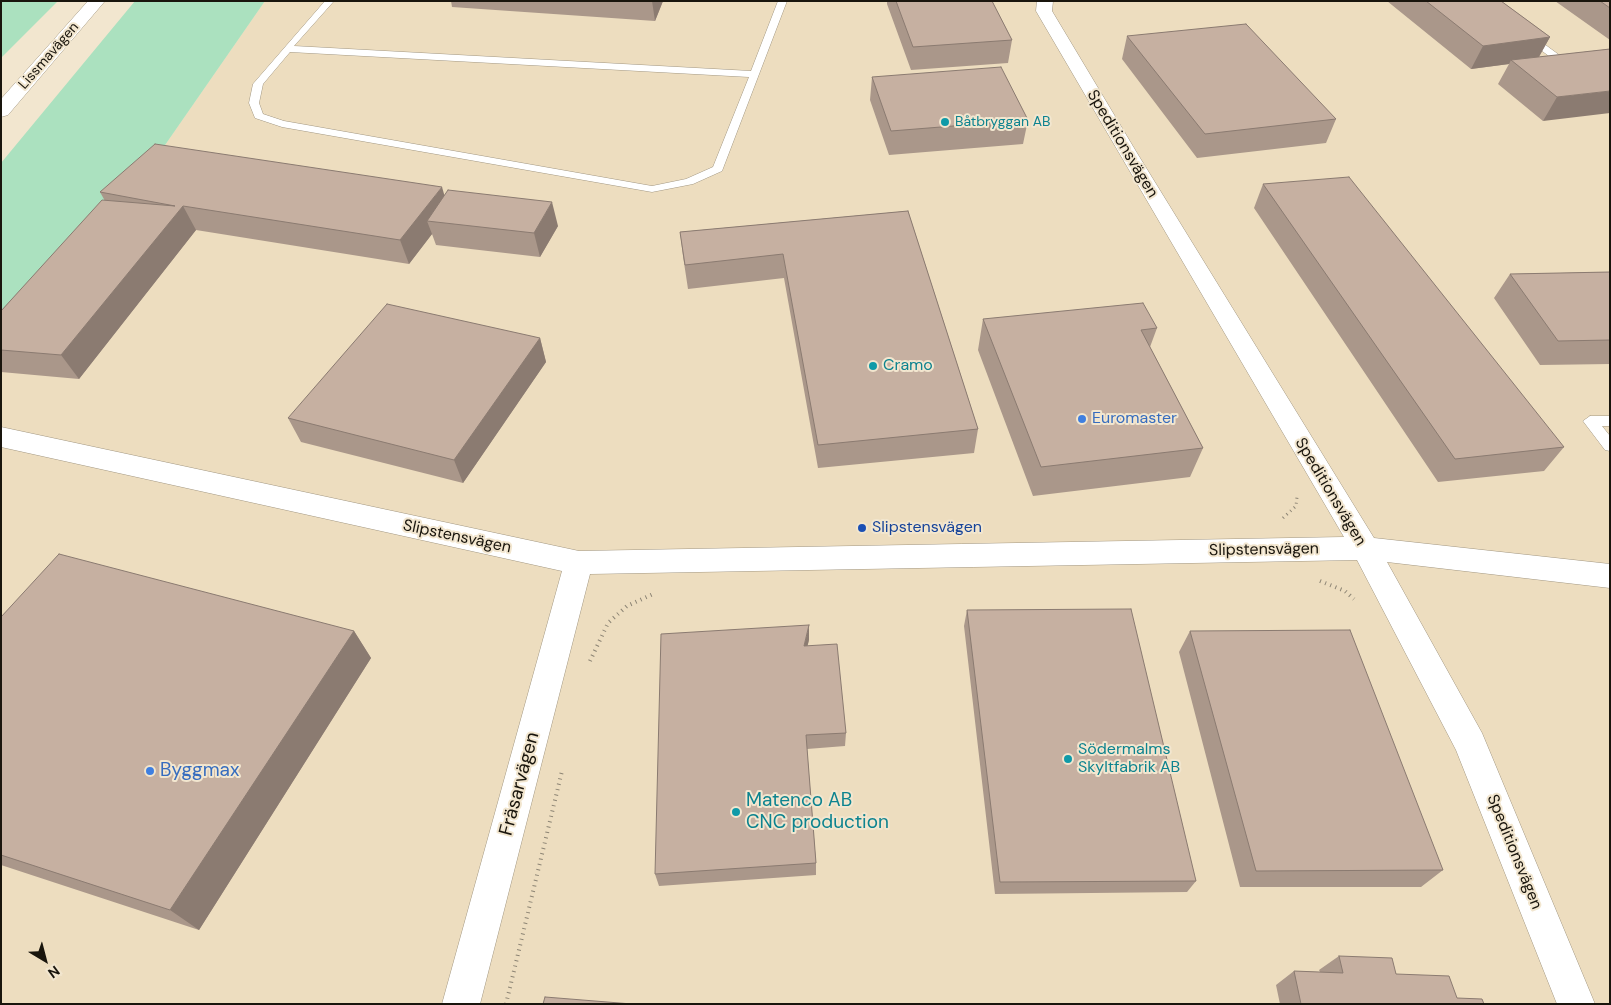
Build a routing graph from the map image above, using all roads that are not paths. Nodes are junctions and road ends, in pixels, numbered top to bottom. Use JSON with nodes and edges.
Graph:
{"nodes":[{"id":1,"x":97,"y":1,"type":"edge"},
{"id":2,"x":330,"y":1,"type":"edge"},
{"id":3,"x":783,"y":1,"type":"edge"},
{"id":4,"x":1045,"y":1,"type":"edge"},
{"id":5,"x":1521,"y":31,"type":"edge"},
{"id":6,"x":286,"y":49,"type":"junction"},
{"id":7,"x":1610,"y":61,"type":"edge"},
{"id":8,"x":754,"y":74,"type":"junction"},
{"id":9,"x":1,"y":111,"type":"edge"},
{"id":10,"x":1610,"y":421,"type":"edge"},
{"id":11,"x":1,"y":437,"type":"edge"},
{"id":12,"x":1610,"y":446,"type":"edge"},
{"id":13,"x":1365,"y":548,"type":"junction"},
{"id":14,"x":579,"y":564,"type":"junction"},
{"id":15,"x":1610,"y":576,"type":"edge"},
{"id":16,"x":461,"y":1004,"type":"edge"},
{"id":17,"x":1576,"y":1004,"type":"edge"}],
"edges":[{"from":1,"to":9,"type":"street","name":"Lissmavägen"},
{"from":2,"to":6,"type":"lane"},
{"from":3,"to":8,"type":"lane"},
{"from":4,"to":13,"type":"street","name":"Speditionsvägen"},
{"from":5,"to":7,"type":"lane"},
{"from":6,"to":8,"type":"lane"},
{"from":6,"to":8,"type":"lane"},
{"from":10,"to":12,"type":"lane"},
{"from":11,"to":14,"type":"street","name":"Slipstensvägen"},
{"from":13,"to":14,"type":"street","name":"Slipstensvägen"},
{"from":13,"to":15,"type":"street","name":"Slipstensvägen"},
{"from":13,"to":17,"type":"street","name":"Speditionsvägen"},
{"from":14,"to":16,"type":"street","name":"Fräsarvägen"}]}
